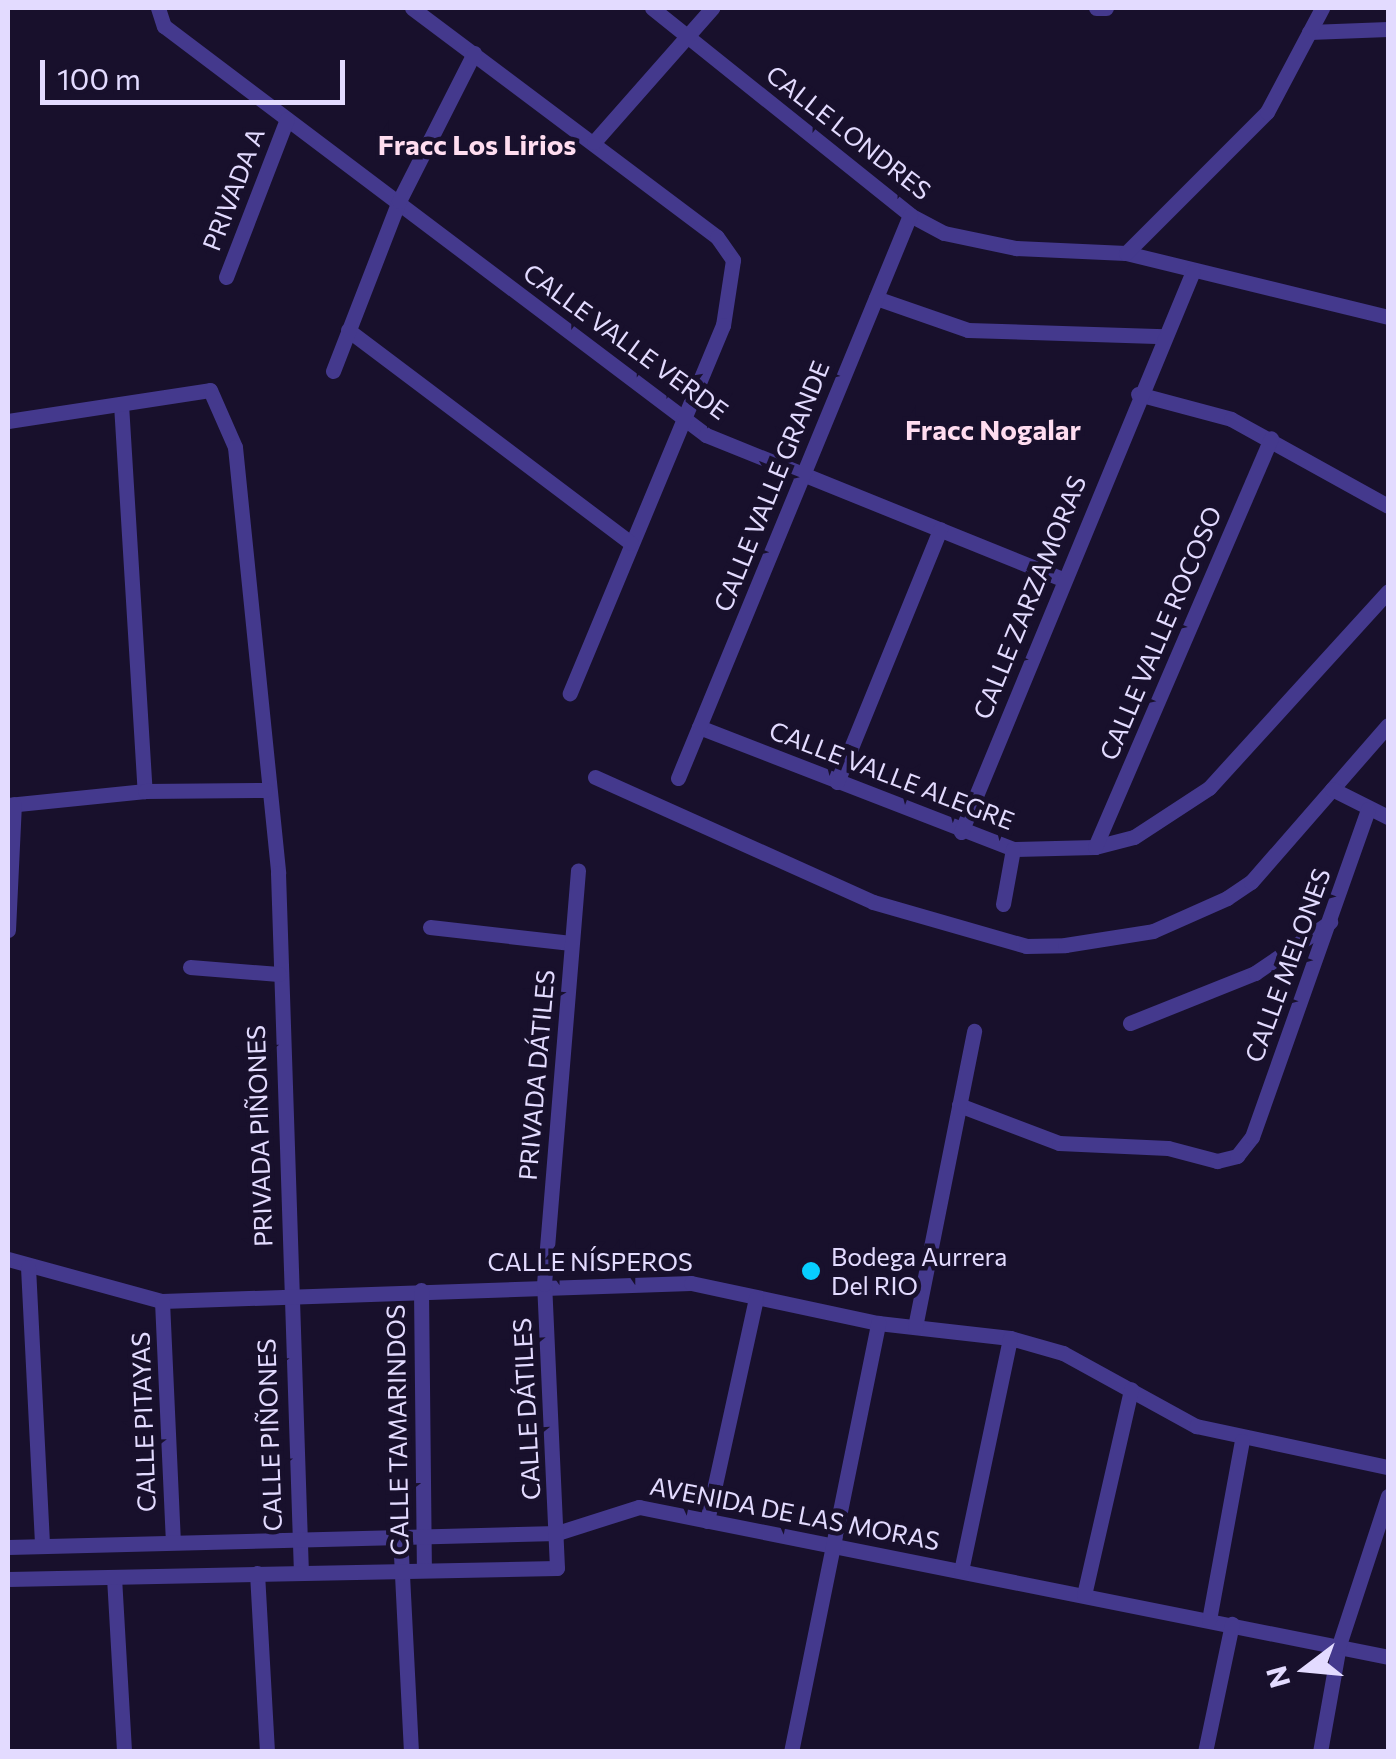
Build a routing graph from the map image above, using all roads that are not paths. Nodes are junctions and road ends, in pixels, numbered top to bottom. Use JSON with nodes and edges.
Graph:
{"nodes":[{"id":1,"x":158,"y":8,"type":"edge"},
{"id":2,"x":412,"y":8,"type":"edge"},
{"id":3,"x":652,"y":8,"type":"edge"},
{"id":4,"x":712,"y":8,"type":"edge"},
{"id":5,"x":1322,"y":8,"type":"edge"},
{"id":6,"x":1388,"y":29,"type":"edge"},
{"id":7,"x":685,"y":32,"type":"junction"},
{"id":8,"x":1309,"y":32,"type":"junction"},
{"id":9,"x":474,"y":53,"type":"junction"},
{"id":10,"x":287,"y":119,"type":"junction"},
{"id":11,"x":594,"y":142,"type":"junction"},
{"id":12,"x":399,"y":201,"type":"junction"},
{"id":13,"x":910,"y":214,"type":"junction"},
{"id":14,"x":1126,"y":252,"type":"junction"},
{"id":15,"x":1193,"y":270,"type":"junction"},
{"id":16,"x":226,"y":277,"type":"dead end"},
{"id":17,"x":876,"y":298,"type":"junction"},
{"id":18,"x":1388,"y":317,"type":"edge"},
{"id":19,"x":348,"y":330,"type":"junction"},
{"id":20,"x":1164,"y":336,"type":"junction"},
{"id":21,"x":333,"y":372,"type":"dead end"},
{"id":22,"x":1138,"y":394,"type":"junction"},
{"id":23,"x":121,"y":404,"type":"junction"},
{"id":24,"x":679,"y":418,"type":"junction"},
{"id":25,"x":8,"y":422,"type":"edge"},
{"id":26,"x":1271,"y":438,"type":"junction"},
{"id":27,"x":804,"y":473,"type":"junction"},
{"id":28,"x":1388,"y":506,"type":"edge"},
{"id":29,"x":940,"y":529,"type":"junction"},
{"id":30,"x":631,"y":543,"type":"junction"},
{"id":31,"x":1063,"y":579,"type":"junction"},
{"id":32,"x":1388,"y":591,"type":"edge"},
{"id":33,"x":570,"y":693,"type":"dead end"},
{"id":34,"x":1388,"y":725,"type":"edge"},
{"id":35,"x":699,"y":726,"type":"junction"},
{"id":36,"x":594,"y":776,"type":"dead end"},
{"id":37,"x":678,"y":778,"type":"dead end"},
{"id":38,"x":837,"y":782,"type":"junction"},
{"id":39,"x":1332,"y":789,"type":"junction"},
{"id":40,"x":145,"y":790,"type":"junction"},
{"id":41,"x":266,"y":790,"type":"junction"},
{"id":42,"x":11,"y":804,"type":"edge"},
{"id":43,"x":1368,"y":810,"type":"junction"},
{"id":44,"x":1388,"y":817,"type":"edge"},
{"id":45,"x":961,"y":832,"type":"junction"},
{"id":46,"x":1094,"y":847,"type":"junction"},
{"id":47,"x":1013,"y":848,"type":"junction"},
{"id":48,"x":578,"y":870,"type":"dead end"},
{"id":49,"x":1003,"y":904,"type":"dead end"},
{"id":50,"x":1330,"y":922,"type":"junction"},
{"id":51,"x":430,"y":927,"type":"dead end"},
{"id":52,"x":8,"y":930,"type":"edge"},
{"id":53,"x":571,"y":943,"type":"junction"},
{"id":54,"x":190,"y":967,"type":"dead end"},
{"id":55,"x":279,"y":974,"type":"junction"},
{"id":56,"x":1130,"y":1023,"type":"dead end"},
{"id":57,"x":974,"y":1030,"type":"dead end"},
{"id":58,"x":959,"y":1105,"type":"junction"},
{"id":59,"x":8,"y":1259,"type":"edge"},
{"id":60,"x":28,"y":1267,"type":"junction"},
{"id":61,"x":544,"y":1284,"type":"junction"},
{"id":62,"x":421,"y":1290,"type":"junction"},
{"id":63,"x":289,"y":1296,"type":"junction"},
{"id":64,"x":756,"y":1298,"type":"junction"},
{"id":65,"x":162,"y":1301,"type":"junction"},
{"id":66,"x":878,"y":1323,"type":"junction"},
{"id":67,"x":916,"y":1327,"type":"junction"},
{"id":68,"x":1010,"y":1338,"type":"junction"},
{"id":69,"x":1131,"y":1389,"type":"junction"},
{"id":70,"x":1242,"y":1441,"type":"junction"},
{"id":71,"x":1388,"y":1468,"type":"edge"},
{"id":72,"x":1388,"y":1496,"type":"edge"},
{"id":73,"x":707,"y":1520,"type":"junction"},
{"id":74,"x":557,"y":1533,"type":"junction"},
{"id":75,"x":422,"y":1534,"type":"junction"},
{"id":76,"x":400,"y":1535,"type":"junction"},
{"id":77,"x":298,"y":1538,"type":"junction"},
{"id":78,"x":173,"y":1542,"type":"junction"},
{"id":79,"x":832,"y":1545,"type":"junction"},
{"id":80,"x":42,"y":1546,"type":"junction"},
{"id":81,"x":8,"y":1547,"type":"edge"},
{"id":82,"x":424,"y":1569,"type":"junction"},
{"id":83,"x":400,"y":1570,"type":"junction"},
{"id":84,"x":960,"y":1570,"type":"junction"},
{"id":85,"x":300,"y":1572,"type":"junction"},
{"id":86,"x":257,"y":1573,"type":"junction"},
{"id":87,"x":114,"y":1577,"type":"junction"},
{"id":88,"x":8,"y":1580,"type":"edge"},
{"id":89,"x":1084,"y":1595,"type":"junction"},
{"id":90,"x":1210,"y":1620,"type":"junction"},
{"id":91,"x":1232,"y":1624,"type":"junction"},
{"id":92,"x":1339,"y":1645,"type":"junction"},
{"id":93,"x":1388,"y":1657,"type":"edge"},
{"id":94,"x":124,"y":1752,"type":"edge"},
{"id":95,"x":267,"y":1752,"type":"edge"},
{"id":96,"x":411,"y":1752,"type":"edge"},
{"id":97,"x":792,"y":1752,"type":"edge"},
{"id":98,"x":1205,"y":1752,"type":"edge"},
{"id":99,"x":1320,"y":1752,"type":"edge"}],
"edges":[{"from":1,"to":10,"type":"street","name":"CALLE VALLE VERDE"},
{"from":2,"to":9,"type":"street"},
{"from":3,"to":7,"type":"street","name":"CALLE LONDRES"},
{"from":4,"to":7,"type":"street"},
{"from":5,"to":8,"type":"street"},
{"from":6,"to":8,"type":"street"},
{"from":7,"to":11,"type":"street"},
{"from":7,"to":13,"type":"street","name":"CALLE LONDRES"},
{"from":8,"to":14,"type":"street"},
{"from":9,"to":11,"type":"street"},
{"from":9,"to":12,"type":"street"},
{"from":10,"to":12,"type":"street","name":"CALLE VALLE VERDE"},
{"from":10,"to":16,"type":"street","name":"PRIVADA A"},
{"from":11,"to":24,"type":"street"},
{"from":12,"to":19,"type":"street"},
{"from":12,"to":24,"type":"street","name":"CALLE VALLE VERDE"},
{"from":13,"to":14,"type":"street","name":"CALLE LONDRES"},
{"from":13,"to":17,"type":"street","name":"CALLE VALLE GRANDE"},
{"from":14,"to":15,"type":"street","name":"CALLE LONDRES"},
{"from":15,"to":18,"type":"street","name":"CALLE LONDRES"},
{"from":15,"to":20,"type":"street","name":"CALLE ZARZAMORAS"},
{"from":17,"to":20,"type":"street"},
{"from":17,"to":27,"type":"street","name":"CALLE VALLE GRANDE"},
{"from":19,"to":21,"type":"street"},
{"from":19,"to":30,"type":"street"},
{"from":20,"to":22,"type":"street","name":"CALLE ZARZAMORAS"},
{"from":22,"to":26,"type":"street"},
{"from":22,"to":31,"type":"street","name":"CALLE ZARZAMORAS"},
{"from":23,"to":25,"type":"street","name":"PRIVADA PIÑONES"},
{"from":23,"to":40,"type":"street"},
{"from":23,"to":41,"type":"street","name":"PRIVADA PIÑONES"},
{"from":24,"to":27,"type":"street","name":"CALLE VALLE VERDE"},
{"from":24,"to":30,"type":"street"},
{"from":26,"to":28,"type":"street"},
{"from":26,"to":46,"type":"street","name":"CALLE VALLE ROCOSO"},
{"from":27,"to":29,"type":"street","name":"CALLE VALLE VERDE"},
{"from":27,"to":35,"type":"street","name":"CALLE VALLE GRANDE"},
{"from":29,"to":31,"type":"street","name":"CALLE VALLE VERDE"},
{"from":29,"to":38,"type":"street"},
{"from":30,"to":33,"type":"street"},
{"from":31,"to":45,"type":"street","name":"CALLE ZARZAMORAS"},
{"from":32,"to":46,"type":"street","name":"CALLE VALLE ALEGRE"},
{"from":34,"to":39,"type":"street"},
{"from":35,"to":37,"type":"street","name":"CALLE VALLE GRANDE"},
{"from":35,"to":38,"type":"street","name":"CALLE VALLE ALEGRE"},
{"from":36,"to":39,"type":"street"},
{"from":38,"to":45,"type":"street","name":"CALLE VALLE ALEGRE"},
{"from":39,"to":43,"type":"street"},
{"from":40,"to":41,"type":"street"},
{"from":40,"to":42,"type":"street"},
{"from":41,"to":55,"type":"street","name":"PRIVADA PIÑONES"},
{"from":42,"to":52,"type":"street"},
{"from":43,"to":44,"type":"street"},
{"from":43,"to":50,"type":"street","name":"CALLE MELONES"},
{"from":45,"to":47,"type":"street","name":"CALLE VALLE ALEGRE"},
{"from":46,"to":47,"type":"street","name":"CALLE VALLE ALEGRE"},
{"from":47,"to":49,"type":"street"},
{"from":48,"to":53,"type":"street","name":"PRIVADA DÁTILES"},
{"from":50,"to":56,"type":"street"},
{"from":50,"to":58,"type":"street","name":"CALLE MELONES"},
{"from":51,"to":53,"type":"street"},
{"from":53,"to":61,"type":"street","name":"PRIVADA DÁTILES"},
{"from":54,"to":55,"type":"street"},
{"from":55,"to":63,"type":"street","name":"PRIVADA PIÑONES"},
{"from":57,"to":58,"type":"street"},
{"from":58,"to":67,"type":"street"},
{"from":59,"to":60,"type":"street","name":"CALLE NÍSPEROS"},
{"from":60,"to":65,"type":"street","name":"CALLE NÍSPEROS"},
{"from":60,"to":80,"type":"street"},
{"from":61,"to":62,"type":"street","name":"CALLE NÍSPEROS"},
{"from":61,"to":64,"type":"street","name":"CALLE NÍSPEROS"},
{"from":61,"to":74,"type":"street","name":"CALLE DÁTILES"},
{"from":62,"to":63,"type":"street","name":"CALLE NÍSPEROS"},
{"from":62,"to":75,"type":"street","name":"CALLE TAMARINDOS"},
{"from":63,"to":65,"type":"street","name":"CALLE NÍSPEROS"},
{"from":63,"to":77,"type":"street","name":"CALLE PIÑONES"},
{"from":64,"to":66,"type":"street","name":"CALLE NÍSPEROS"},
{"from":64,"to":73,"type":"street"},
{"from":65,"to":78,"type":"street","name":"CALLE PITAYAS"},
{"from":66,"to":67,"type":"street","name":"CALLE NÍSPEROS"},
{"from":66,"to":79,"type":"street"},
{"from":67,"to":68,"type":"street","name":"CALLE NÍSPEROS"},
{"from":68,"to":69,"type":"street","name":"CALLE NÍSPEROS"},
{"from":68,"to":84,"type":"street"},
{"from":69,"to":70,"type":"street","name":"CALLE NÍSPEROS"},
{"from":69,"to":89,"type":"street"},
{"from":70,"to":71,"type":"street","name":"CALLE NÍSPEROS"},
{"from":70,"to":90,"type":"street"},
{"from":72,"to":92,"type":"street"},
{"from":73,"to":74,"type":"street","name":"AVENIDA DE LAS MORAS"},
{"from":73,"to":79,"type":"street","name":"AVENIDA DE LAS MORAS"},
{"from":74,"to":75,"type":"street","name":"AVENIDA DE LAS MORAS"},
{"from":74,"to":82,"type":"street","name":"CALLE DÁTILES"},
{"from":75,"to":76,"type":"street","name":"AVENIDA DE LAS MORAS"},
{"from":75,"to":82,"type":"street","name":"CALLE TAMARINDOS"},
{"from":76,"to":77,"type":"street","name":"AVENIDA DE LAS MORAS"},
{"from":76,"to":83,"type":"street"},
{"from":77,"to":78,"type":"street","name":"AVENIDA DE LAS MORAS"},
{"from":77,"to":85,"type":"street","name":"CALLE PIÑONES"},
{"from":78,"to":80,"type":"street","name":"AVENIDA DE LAS MORAS"},
{"from":79,"to":84,"type":"street","name":"AVENIDA DE LAS MORAS"},
{"from":79,"to":97,"type":"street"},
{"from":80,"to":81,"type":"street","name":"AVENIDA DE LAS MORAS"},
{"from":82,"to":83,"type":"street"},
{"from":83,"to":85,"type":"street"},
{"from":83,"to":96,"type":"street"},
{"from":84,"to":89,"type":"street","name":"AVENIDA DE LAS MORAS"},
{"from":85,"to":86,"type":"street"},
{"from":86,"to":87,"type":"street"},
{"from":86,"to":95,"type":"street"},
{"from":87,"to":88,"type":"street"},
{"from":87,"to":94,"type":"street"},
{"from":89,"to":90,"type":"street","name":"AVENIDA DE LAS MORAS"},
{"from":90,"to":91,"type":"street","name":"AVENIDA DE LAS MORAS"},
{"from":91,"to":92,"type":"street","name":"AVENIDA DE LAS MORAS"},
{"from":91,"to":98,"type":"street"},
{"from":92,"to":93,"type":"street","name":"AVENIDA DE LAS MORAS"},
{"from":92,"to":99,"type":"street"}]}
